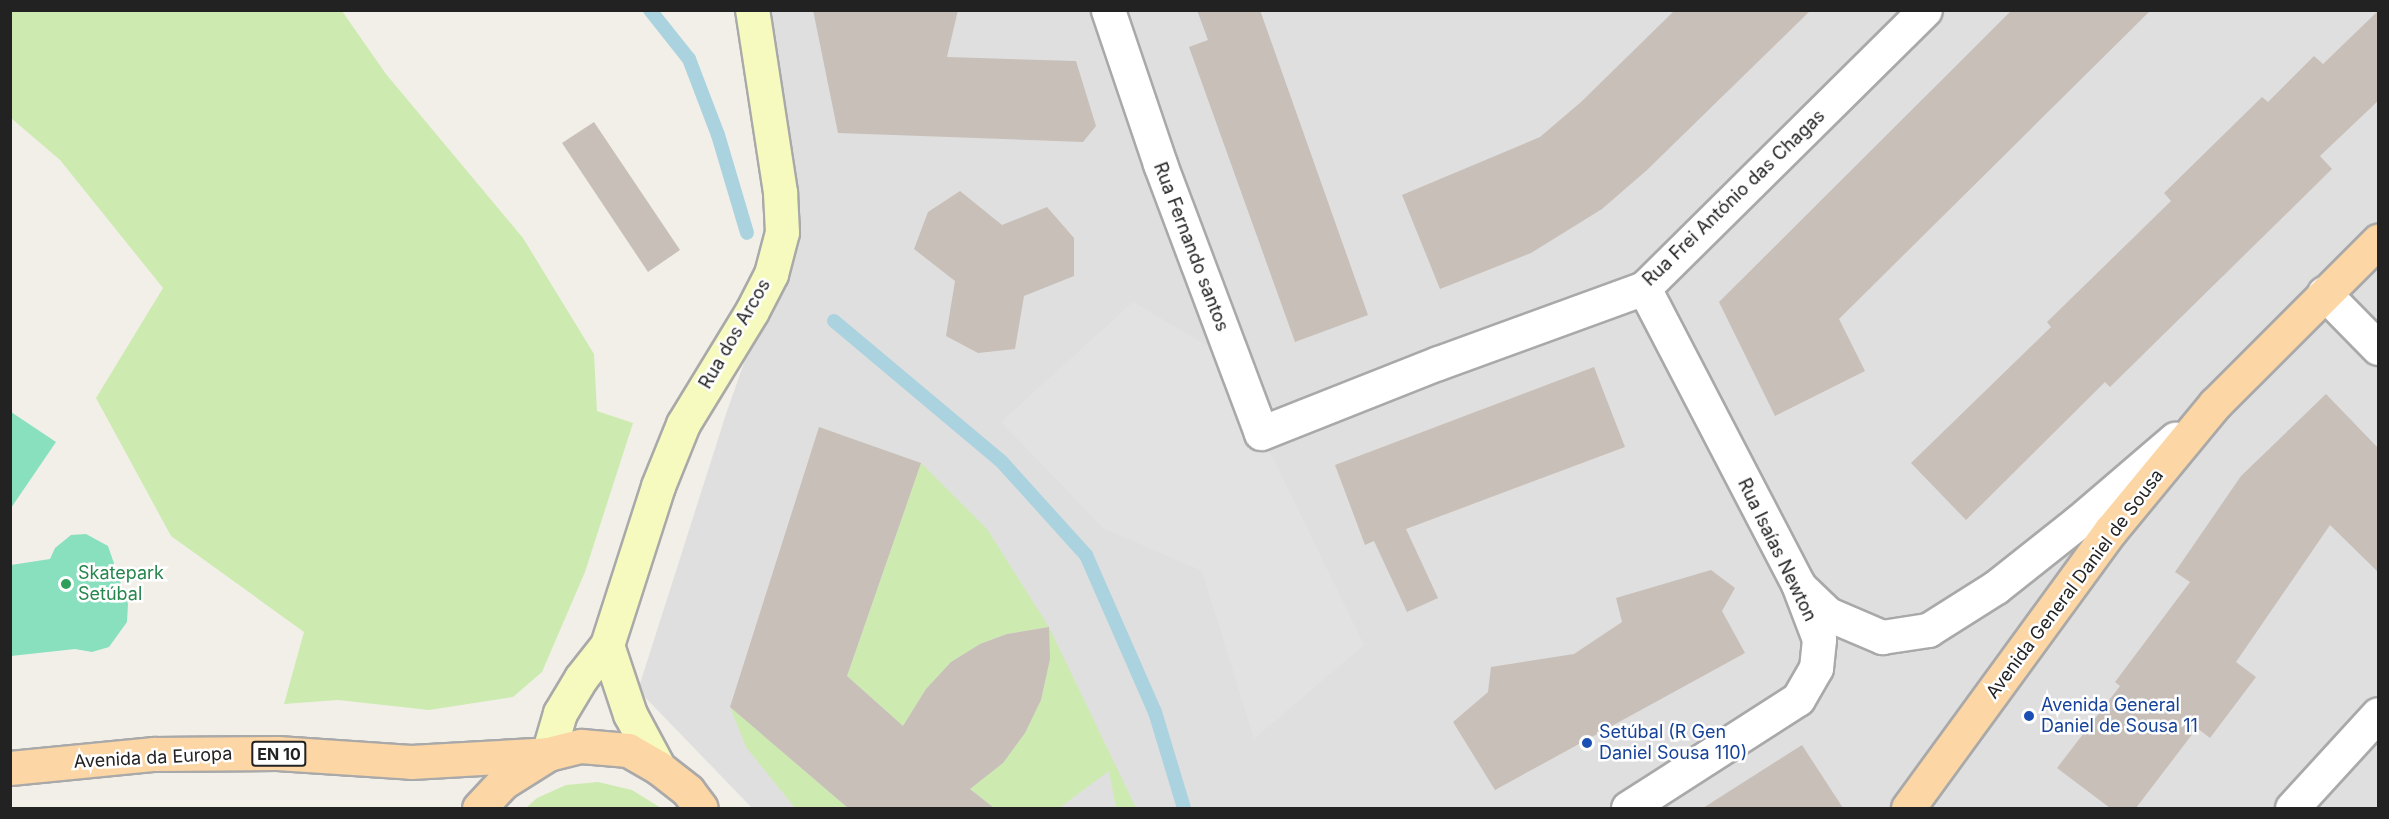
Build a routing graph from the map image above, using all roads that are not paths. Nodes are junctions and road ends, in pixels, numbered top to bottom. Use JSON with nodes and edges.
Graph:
{"nodes":[{"id":1,"x":752,"y":10,"type":"edge"},
{"id":2,"x":1108,"y":10,"type":"edge"},
{"id":3,"x":1924,"y":10,"type":"edge"},
{"id":4,"x":2379,"y":241,"type":"edge"},
{"id":5,"x":1644,"y":288,"type":"junction"},
{"id":6,"x":2324,"y":293,"type":"junction"},
{"id":7,"x":2379,"y":348,"type":"edge"},
{"id":8,"x":2215,"y":404,"type":"junction"},
{"id":9,"x":1311,"y":413,"type":"joint"},
{"id":10,"x":1798,"y":584,"type":"junction"},
{"id":11,"x":607,"y":645,"type":"junction"},
{"id":12,"x":2379,"y":714,"type":"edge"},
{"id":13,"x":548,"y":754,"type":"junction"},
{"id":14,"x":10,"y":768,"type":"edge"},
{"id":15,"x":659,"y":768,"type":"junction"},
{"id":16,"x":479,"y":808,"type":"edge"},
{"id":17,"x":701,"y":808,"type":"edge"},
{"id":18,"x":1628,"y":808,"type":"edge"},
{"id":19,"x":1908,"y":808,"type":"edge"},
{"id":20,"x":2292,"y":808,"type":"edge"}],
"edges":[{"from":1,"to":11,"type":"street","name":"Rua dos Arcos"},
{"from":2,"to":9,"type":"street","name":"Rua Fernando santos"},
{"from":3,"to":5,"type":"street","name":"Rua Frei António das Chagas"},
{"from":4,"to":6,"type":"main road","name":"Avenida General Daniel de Sousa"},
{"from":5,"to":9,"type":"street","name":"Rua Frei António das Chagas"},
{"from":5,"to":10,"type":"street","name":"Rua Isaías Newton"},
{"from":6,"to":7,"type":"street"},
{"from":6,"to":8,"type":"main road","name":"Avenida General Daniel de Sousa"},
{"from":8,"to":10,"type":"street"},
{"from":8,"to":19,"type":"main road","name":"Avenida General Daniel de Sousa"},
{"from":10,"to":18,"type":"street","name":"Rua Isaías Newton"},
{"from":11,"to":13,"type":"street","name":"Rua dos Arcos"},
{"from":11,"to":15,"type":"street"},
{"from":12,"to":20,"type":"street"},
{"from":13,"to":14,"type":"main road","name":"Avenida da Europa","number":"EN 10"},
{"from":13,"to":15,"type":"main road","number":"EN 10"},
{"from":13,"to":16,"type":"main road","number":"EN 10"},
{"from":15,"to":17,"type":"main road","number":"EN 10"}]}
